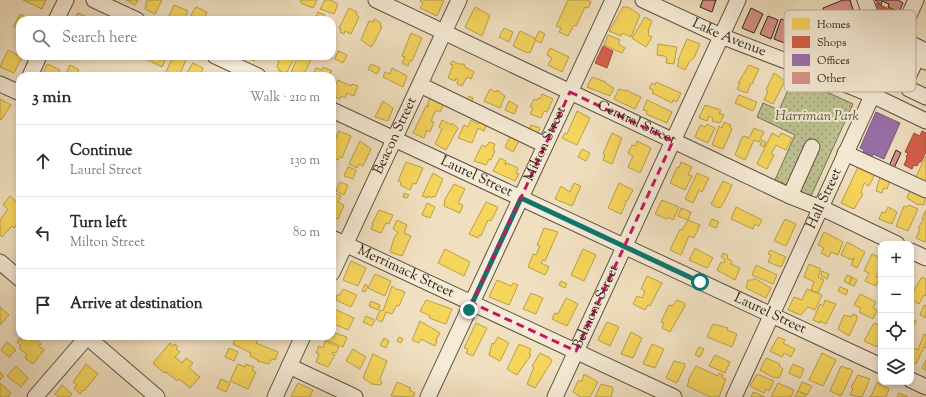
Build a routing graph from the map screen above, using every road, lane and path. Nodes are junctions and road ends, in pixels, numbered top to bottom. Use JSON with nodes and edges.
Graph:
{"nodes":[{"id":1,"x":66,"y":0,"type":"edge"},
{"id":2,"x":94,"y":0,"type":"edge"},
{"id":3,"x":376,"y":0,"type":"edge"},
{"id":4,"x":459,"y":0,"type":"edge"},
{"id":5,"x":613,"y":0,"type":"edge"},
{"id":6,"x":643,"y":0,"type":"edge"},
{"id":7,"x":738,"y":0,"type":"edge"},
{"id":8,"x":864,"y":0,"type":"edge"},
{"id":9,"x":916,"y":0,"type":"edge"},
{"id":10,"x":868,"y":10,"type":"edge"},
{"id":11,"x":912,"y":10,"type":"edge"},
{"id":12,"x":58,"y":16,"type":"edge"},
{"id":13,"x":128,"y":16,"type":"edge"},
{"id":14,"x":444,"y":32,"type":"junction"},
{"id":15,"x":721,"y":36,"type":"junction"},
{"id":16,"x":916,"y":46,"type":"edge"},
{"id":17,"x":926,"y":51,"type":"edge"},
{"id":18,"x":37,"y":60,"type":"edge"},
{"id":19,"x":224,"y":60,"type":"edge"},
{"id":20,"x":784,"y":60,"type":"edge"},
{"id":21,"x":916,"y":60,"type":"edge"},
{"id":22,"x":926,"y":62,"type":"edge"},
{"id":23,"x":32,"y":72,"type":"edge"},
{"id":24,"x":249,"y":72,"type":"edge"},
{"id":25,"x":0,"y":84,"type":"edge"},
{"id":26,"x":420,"y":85,"type":"junction"},
{"id":27,"x":16,"y":91,"type":"edge"},
{"id":28,"x":570,"y":92,"type":"junction"},
{"id":29,"x":865,"y":92,"type":"edge"},
{"id":30,"x":873,"y":92,"type":"edge"},
{"id":31,"x":915,"y":92,"type":"edge"},
{"id":32,"x":872,"y":95,"type":"junction"},
{"id":33,"x":926,"y":97,"type":"edge"},
{"id":34,"x":336,"y":112,"type":"edge"},
{"id":35,"x":924,"y":116,"type":"edge"},
{"id":36,"x":394,"y":139,"type":"junction"},
{"id":37,"x":674,"y":141,"type":"junction"},
{"id":38,"x":545,"y":145,"type":"junction"},
{"id":39,"x":812,"y":147,"type":"dead end"},
{"id":40,"x":846,"y":153,"type":"junction"},
{"id":41,"x":926,"y":190,"type":"edge"},
{"id":42,"x":790,"y":196,"type":"junction"},
{"id":43,"x":521,"y":198,"type":"junction"},
{"id":44,"x":820,"y":209,"type":"junction"},
{"id":45,"x":339,"y":241,"type":"edge"},
{"id":46,"x":890,"y":241,"type":"edge"},
{"id":47,"x":625,"y":246,"type":"junction"},
{"id":48,"x":914,"y":252,"type":"edge"},
{"id":49,"x":336,"y":255,"type":"edge"},
{"id":50,"x":926,"y":258,"type":"edge"},
{"id":51,"x":0,"y":262,"type":"edge"},
{"id":52,"x":16,"y":276,"type":"edge"},
{"id":53,"x":472,"y":302,"type":"junction"},
{"id":54,"x":772,"y":315,"type":"junction"},
{"id":55,"x":83,"y":340,"type":"edge"},
{"id":56,"x":90,"y":340,"type":"edge"},
{"id":57,"x":301,"y":340,"type":"edge"},
{"id":58,"x":576,"y":351,"type":"junction"},
{"id":59,"x":878,"y":365,"type":"edge"},
{"id":60,"x":289,"y":366,"type":"junction"},
{"id":61,"x":914,"y":381,"type":"edge"},
{"id":62,"x":926,"y":387,"type":"edge"},
{"id":63,"x":35,"y":397,"type":"edge"},
{"id":64,"x":157,"y":397,"type":"edge"},
{"id":65,"x":275,"y":397,"type":"edge"},
{"id":66,"x":355,"y":397,"type":"edge"},
{"id":67,"x":428,"y":397,"type":"edge"},
{"id":68,"x":555,"y":397,"type":"edge"},
{"id":69,"x":674,"y":397,"type":"edge"},
{"id":70,"x":734,"y":397,"type":"edge"}],
"edges":[{"from":1,"to":12,"type":"street"},
{"from":2,"to":13,"type":"street"},
{"from":3,"to":14,"type":"street","name":"Central Street"},
{"from":4,"to":14,"type":"street","name":"Beacon Street"},
{"from":5,"to":28,"type":"street","name":"Milton Street"},
{"from":6,"to":15,"type":"street","name":"Lake Avenue"},
{"from":7,"to":15,"type":"street","name":"Belmont Street"},
{"from":8,"to":10,"type":"street"},
{"from":9,"to":11,"type":"street","name":"Hall Street"},
{"from":14,"to":26,"type":"street","name":"Beacon Street"},
{"from":14,"to":28,"type":"street","name":"Central Street"},
{"from":15,"to":20,"type":"street","name":"Lake Avenue"},
{"from":15,"to":37,"type":"street","name":"Belmont Street"},
{"from":16,"to":17,"type":"street"},
{"from":18,"to":23,"type":"street"},
{"from":19,"to":24,"type":"street"},
{"from":21,"to":22,"type":"street"},
{"from":25,"to":27,"type":"street"},
{"from":26,"to":36,"type":"street","name":"Beacon Street"},
{"from":26,"to":38,"type":"street"},
{"from":28,"to":37,"type":"street","name":"Central Street"},
{"from":28,"to":38,"type":"street","name":"Milton Street"},
{"from":29,"to":32,"type":"street","name":"Lake Avenue"},
{"from":30,"to":32,"type":"street","name":"Hall Street"},
{"from":31,"to":33,"type":"street"},
{"from":32,"to":35,"type":"street","name":"Lake Avenue"},
{"from":32,"to":40,"type":"street","name":"Hall Street"},
{"from":34,"to":36,"type":"street","name":"Laurel Street"},
{"from":36,"to":43,"type":"street","name":"Laurel Street"},
{"from":36,"to":45,"type":"street","name":"Beacon Street"},
{"from":37,"to":42,"type":"street","name":"Central Street"},
{"from":37,"to":47,"type":"street","name":"Belmont Street"},
{"from":38,"to":43,"type":"street","name":"Milton Street"},
{"from":39,"to":42,"type":"street"},
{"from":40,"to":41,"type":"street"},
{"from":40,"to":44,"type":"street","name":"Hall Street"},
{"from":42,"to":44,"type":"street","name":"Central Street"},
{"from":43,"to":47,"type":"street","name":"Laurel Street"},
{"from":43,"to":53,"type":"street","name":"Milton Street"},
{"from":44,"to":46,"type":"street","name":"Central Street"},
{"from":44,"to":54,"type":"street","name":"Hall Street"},
{"from":45,"to":49,"type":"street","name":"Beacon Street"},
{"from":45,"to":53,"type":"street","name":"Merrimack Street"},
{"from":47,"to":54,"type":"street","name":"Laurel Street"},
{"from":47,"to":58,"type":"street","name":"Belmont Street"},
{"from":48,"to":50,"type":"street"},
{"from":51,"to":52,"type":"street"},
{"from":53,"to":58,"type":"street","name":"Merrimack Street"},
{"from":53,"to":67,"type":"street","name":"Milton Street"},
{"from":54,"to":59,"type":"street","name":"Laurel Street"},
{"from":54,"to":70,"type":"street","name":"Hall Street"},
{"from":55,"to":63,"type":"street"},
{"from":56,"to":64,"type":"street"},
{"from":57,"to":60,"type":"street"},
{"from":58,"to":68,"type":"street","name":"Belmont Street"},
{"from":58,"to":69,"type":"street","name":"Merrimack Street"},
{"from":60,"to":65,"type":"street"},
{"from":60,"to":66,"type":"street"},
{"from":61,"to":62,"type":"street"}]}
